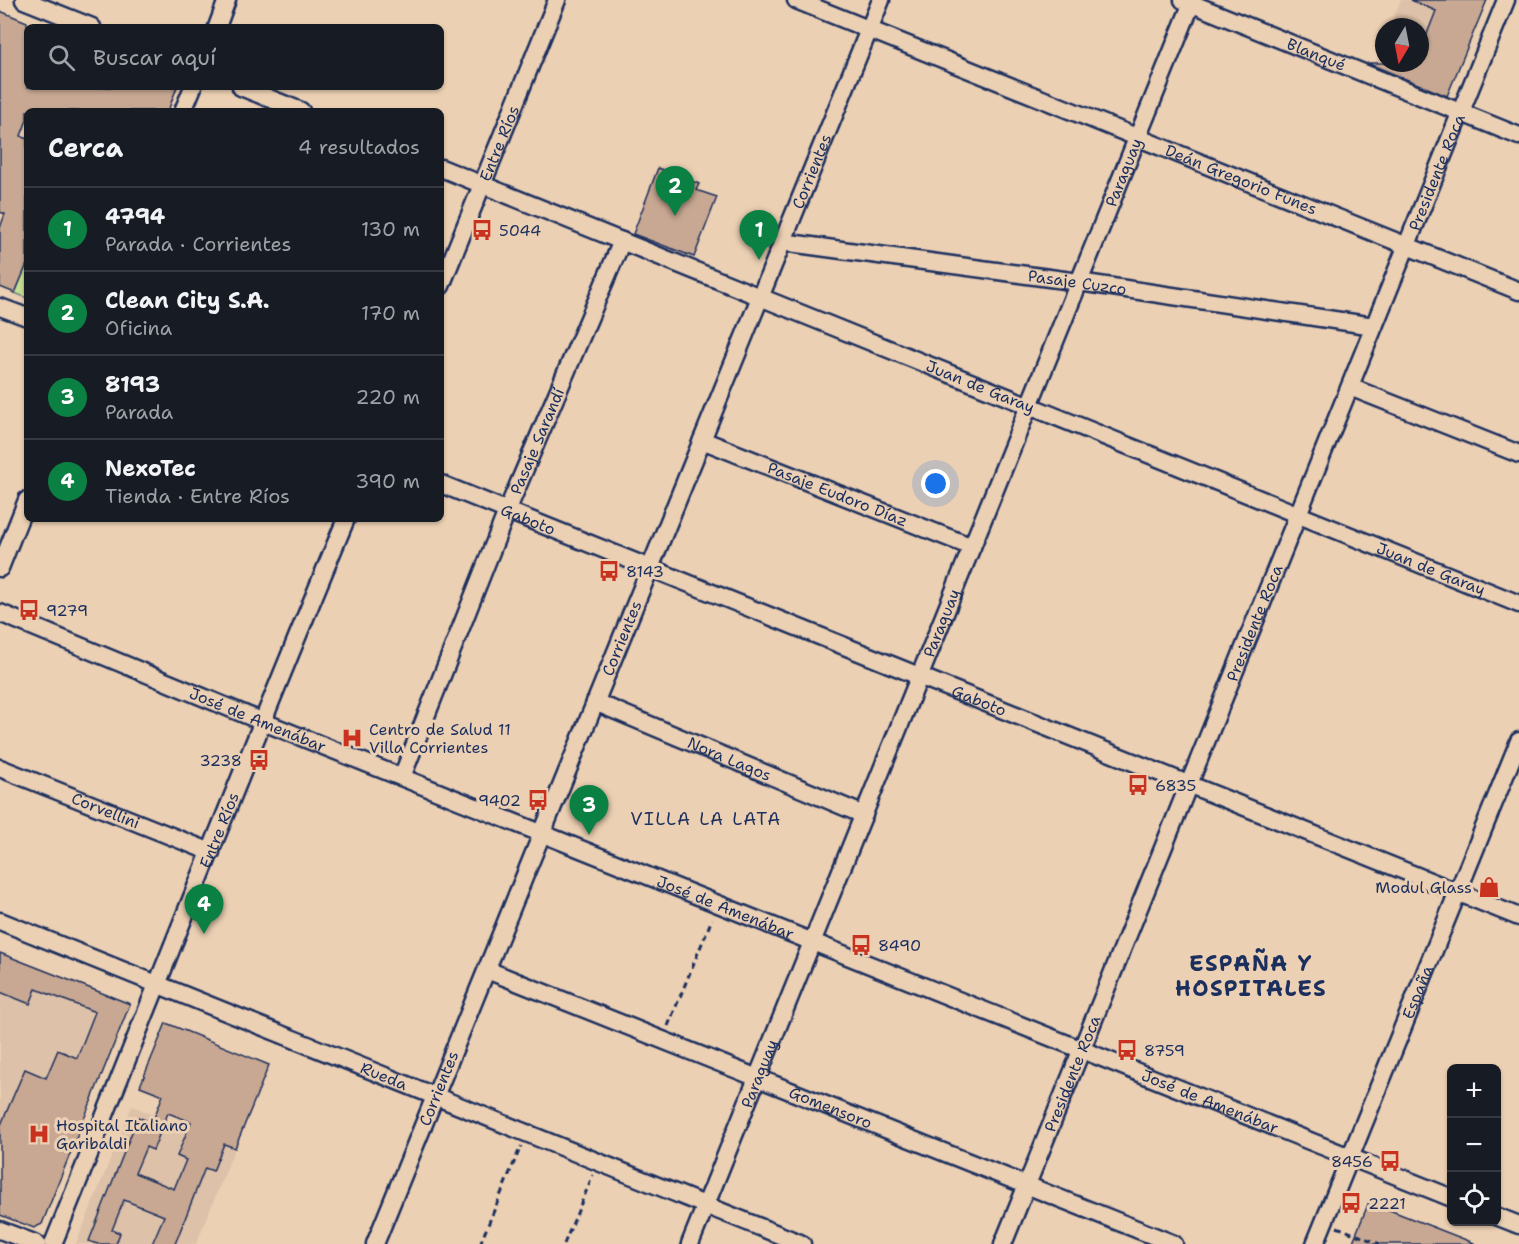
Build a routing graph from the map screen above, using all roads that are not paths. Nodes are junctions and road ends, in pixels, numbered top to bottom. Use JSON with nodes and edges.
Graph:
{"nodes":[{"id":1,"x":24,"y":0,"type":"edge"},
{"id":2,"x":227,"y":0,"type":"edge"},
{"id":3,"x":557,"y":0,"type":"edge"},
{"id":4,"x":796,"y":0,"type":"edge"},
{"id":5,"x":880,"y":0,"type":"edge"},
{"id":6,"x":1506,"y":0,"type":"edge"},
{"id":7,"x":1189,"y":1,"type":"edge"},
{"id":8,"x":84,"y":24,"type":"edge"},
{"id":9,"x":218,"y":24,"type":"edge"},
{"id":10,"x":869,"y":29,"type":"junction"},
{"id":11,"x":192,"y":90,"type":"edge"},
{"id":12,"x":248,"y":90,"type":"edge"},
{"id":13,"x":184,"y":108,"type":"edge"},
{"id":14,"x":294,"y":108,"type":"edge"},
{"id":15,"x":1461,"y":112,"type":"junction"},
{"id":16,"x":1519,"y":136,"type":"edge"},
{"id":17,"x":1138,"y":138,"type":"junction"},
{"id":18,"x":444,"y":169,"type":"edge"},
{"id":19,"x":482,"y":184,"type":"junction"},
{"id":20,"x":622,"y":241,"type":"junction"},
{"id":21,"x":782,"y":242,"type":"junction"},
{"id":22,"x":1407,"y":246,"type":"junction"},
{"id":23,"x":444,"y":279,"type":"edge"},
{"id":24,"x":1079,"y":282,"type":"junction"},
{"id":25,"x":1519,"y":291,"type":"edge"},
{"id":26,"x":760,"y":297,"type":"junction"},
{"id":27,"x":0,"y":307,"type":"edge"},
{"id":28,"x":24,"y":316,"type":"edge"},
{"id":29,"x":1374,"y":326,"type":"junction"},
{"id":30,"x":1350,"y":387,"type":"junction"},
{"id":31,"x":1029,"y":406,"type":"junction"},
{"id":32,"x":702,"y":440,"type":"junction"},
{"id":33,"x":1519,"y":454,"type":"edge"},
{"id":34,"x":444,"y":485,"type":"edge"},
{"id":35,"x":24,"y":508,"type":"edge"},
{"id":36,"x":507,"y":511,"type":"junction"},
{"id":37,"x":1298,"y":514,"type":"junction"},
{"id":38,"x":345,"y":522,"type":"edge"},
{"id":39,"x":972,"y":547,"type":"junction"},
{"id":40,"x":0,"y":568,"type":"edge"},
{"id":41,"x":650,"y":568,"type":"junction"},
{"id":42,"x":1519,"y":604,"type":"edge"},
{"id":43,"x":0,"y":613,"type":"edge"},
{"id":44,"x":920,"y":676,"type":"junction"},
{"id":45,"x":595,"y":702,"type":"junction"},
{"id":46,"x":261,"y":721,"type":"junction"},
{"id":47,"x":1519,"y":741,"type":"edge"},
{"id":48,"x":0,"y":768,"type":"edge"},
{"id":49,"x":402,"y":777,"type":"junction"},
{"id":50,"x":1189,"y":784,"type":"junction"},
{"id":51,"x":864,"y":815,"type":"junction"},
{"id":52,"x":542,"y":833,"type":"junction"},
{"id":53,"x":211,"y":852,"type":"junction"},
{"id":54,"x":1458,"y":892,"type":"junction"},
{"id":55,"x":1519,"y":917,"type":"edge"},
{"id":56,"x":0,"y":921,"type":"edge"},
{"id":57,"x":812,"y":942,"type":"junction"},
{"id":58,"x":487,"y":970,"type":"junction"},
{"id":59,"x":158,"y":984,"type":"junction"},
{"id":60,"x":1081,"y":1049,"type":"junction"},
{"id":61,"x":758,"y":1077,"type":"junction"},
{"id":62,"x":435,"y":1096,"type":"junction"},
{"id":63,"x":1350,"y":1157,"type":"junction"},
{"id":64,"x":1028,"y":1184,"type":"junction"},
{"id":65,"x":1447,"y":1196,"type":"edge"},
{"id":66,"x":706,"y":1205,"type":"junction"},
{"id":67,"x":1501,"y":1218,"type":"edge"},
{"id":68,"x":1519,"y":1225,"type":"edge"},
{"id":69,"x":0,"y":1230,"type":"edge"},
{"id":70,"x":37,"y":1244,"type":"edge"},
{"id":71,"x":53,"y":1244,"type":"edge"},
{"id":72,"x":375,"y":1244,"type":"edge"},
{"id":73,"x":690,"y":1244,"type":"edge"},
{"id":74,"x":802,"y":1244,"type":"edge"},
{"id":75,"x":1003,"y":1244,"type":"edge"},
{"id":76,"x":1174,"y":1244,"type":"edge"},
{"id":77,"x":1315,"y":1244,"type":"edge"}],
"edges":[{"from":1,"to":8,"type":"street"},
{"from":2,"to":9,"type":"street"},
{"from":3,"to":19,"type":"street","name":"Entre Ríos"},
{"from":4,"to":10,"type":"street","name":"Deán Gregorio Funes"},
{"from":5,"to":10,"type":"street","name":"Corrientes"},
{"from":6,"to":15,"type":"street","name":"Presidente Roca"},
{"from":7,"to":15,"type":"street","name":"Blanqué"},
{"from":7,"to":17,"type":"street","name":"Paraguay"},
{"from":10,"to":17,"type":"street","name":"Deán Gregorio Funes"},
{"from":10,"to":21,"type":"street","name":"Corrientes"},
{"from":11,"to":13,"type":"street"},
{"from":12,"to":14,"type":"street"},
{"from":15,"to":16,"type":"street","name":"Blanqué"},
{"from":15,"to":22,"type":"street","name":"Presidente Roca"},
{"from":17,"to":22,"type":"street","name":"Deán Gregorio Funes"},
{"from":17,"to":24,"type":"street","name":"Paraguay"},
{"from":18,"to":19,"type":"street","name":"Juan de Garay"},
{"from":19,"to":20,"type":"street","name":"Juan de Garay"},
{"from":19,"to":23,"type":"street","name":"Entre Ríos"},
{"from":20,"to":26,"type":"street","name":"Juan de Garay"},
{"from":20,"to":36,"type":"street","name":"Pasaje Sarandí"},
{"from":21,"to":24,"type":"street","name":"Pasaje Cuzco"},
{"from":21,"to":26,"type":"street","name":"Corrientes"},
{"from":22,"to":25,"type":"street","name":"Deán Gregorio Funes"},
{"from":22,"to":29,"type":"street","name":"Presidente Roca"},
{"from":24,"to":29,"type":"street","name":"Pasaje Cuzco"},
{"from":24,"to":31,"type":"street","name":"Paraguay"},
{"from":26,"to":31,"type":"street","name":"Juan de Garay"},
{"from":26,"to":32,"type":"street","name":"Corrientes"},
{"from":27,"to":28,"type":"street"},
{"from":29,"to":30,"type":"street","name":"Presidente Roca"},
{"from":30,"to":33,"type":"street"},
{"from":30,"to":37,"type":"street","name":"Presidente Roca"},
{"from":31,"to":37,"type":"street","name":"Juan de Garay"},
{"from":31,"to":39,"type":"street","name":"Paraguay"},
{"from":32,"to":39,"type":"street","name":"Pasaje Eudoro Díaz"},
{"from":32,"to":41,"type":"street","name":"Corrientes"},
{"from":34,"to":36,"type":"street","name":"Gaboto"},
{"from":35,"to":40,"type":"street"},
{"from":36,"to":41,"type":"street","name":"Gaboto"},
{"from":36,"to":49,"type":"street","name":"Pasaje Sarandí"},
{"from":37,"to":42,"type":"street","name":"Juan de Garay"},
{"from":37,"to":50,"type":"street","name":"Presidente Roca"},
{"from":38,"to":46,"type":"street","name":"Entre Ríos"},
{"from":39,"to":44,"type":"street","name":"Paraguay"},
{"from":41,"to":44,"type":"street","name":"Gaboto"},
{"from":41,"to":45,"type":"street","name":"Corrientes"},
{"from":43,"to":46,"type":"street","name":"José de Amenábar"},
{"from":44,"to":50,"type":"street","name":"Gaboto"},
{"from":44,"to":51,"type":"street","name":"Paraguay"},
{"from":45,"to":51,"type":"street","name":"Nora Lagos"},
{"from":45,"to":52,"type":"street","name":"Corrientes"},
{"from":46,"to":49,"type":"street","name":"José de Amenábar"},
{"from":46,"to":53,"type":"street","name":"Entre Ríos"},
{"from":47,"to":54,"type":"street","name":"España"},
{"from":48,"to":53,"type":"street","name":"Corvellini"},
{"from":49,"to":52,"type":"street","name":"José de Amenábar"},
{"from":50,"to":54,"type":"street","name":"Gaboto"},
{"from":50,"to":60,"type":"street","name":"Presidente Roca"},
{"from":51,"to":57,"type":"street","name":"Paraguay"},
{"from":52,"to":57,"type":"street","name":"José de Amenábar"},
{"from":52,"to":58,"type":"street","name":"Corrientes"},
{"from":53,"to":59,"type":"street","name":"Entre Ríos"},
{"from":54,"to":55,"type":"street","name":"Gaboto"},
{"from":54,"to":63,"type":"street","name":"España"},
{"from":56,"to":59,"type":"street","name":"Rueda"},
{"from":57,"to":60,"type":"street","name":"José de Amenábar"},
{"from":57,"to":61,"type":"street","name":"Paraguay"},
{"from":58,"to":61,"type":"street","name":"Gomensoro"},
{"from":58,"to":62,"type":"street","name":"Corrientes"},
{"from":59,"to":62,"type":"street","name":"Rueda"},
{"from":59,"to":71,"type":"street","name":"Entre Ríos"},
{"from":60,"to":63,"type":"street","name":"José de Amenábar"},
{"from":60,"to":64,"type":"street","name":"Presidente Roca"},
{"from":61,"to":64,"type":"street","name":"Gomensoro"},
{"from":61,"to":66,"type":"street","name":"Paraguay"},
{"from":62,"to":66,"type":"street","name":"Rueda"},
{"from":62,"to":72,"type":"street","name":"Corrientes"},
{"from":63,"to":65,"type":"street","name":"José de Amenábar"},
{"from":63,"to":77,"type":"street","name":"España"},
{"from":64,"to":75,"type":"street","name":"Presidente Roca"},
{"from":64,"to":76,"type":"street","name":"Gomensoro"},
{"from":66,"to":73,"type":"street","name":"Paraguay"},
{"from":66,"to":74,"type":"street","name":"Rueda"},
{"from":67,"to":68,"type":"street"},
{"from":69,"to":70,"type":"street"}]}
